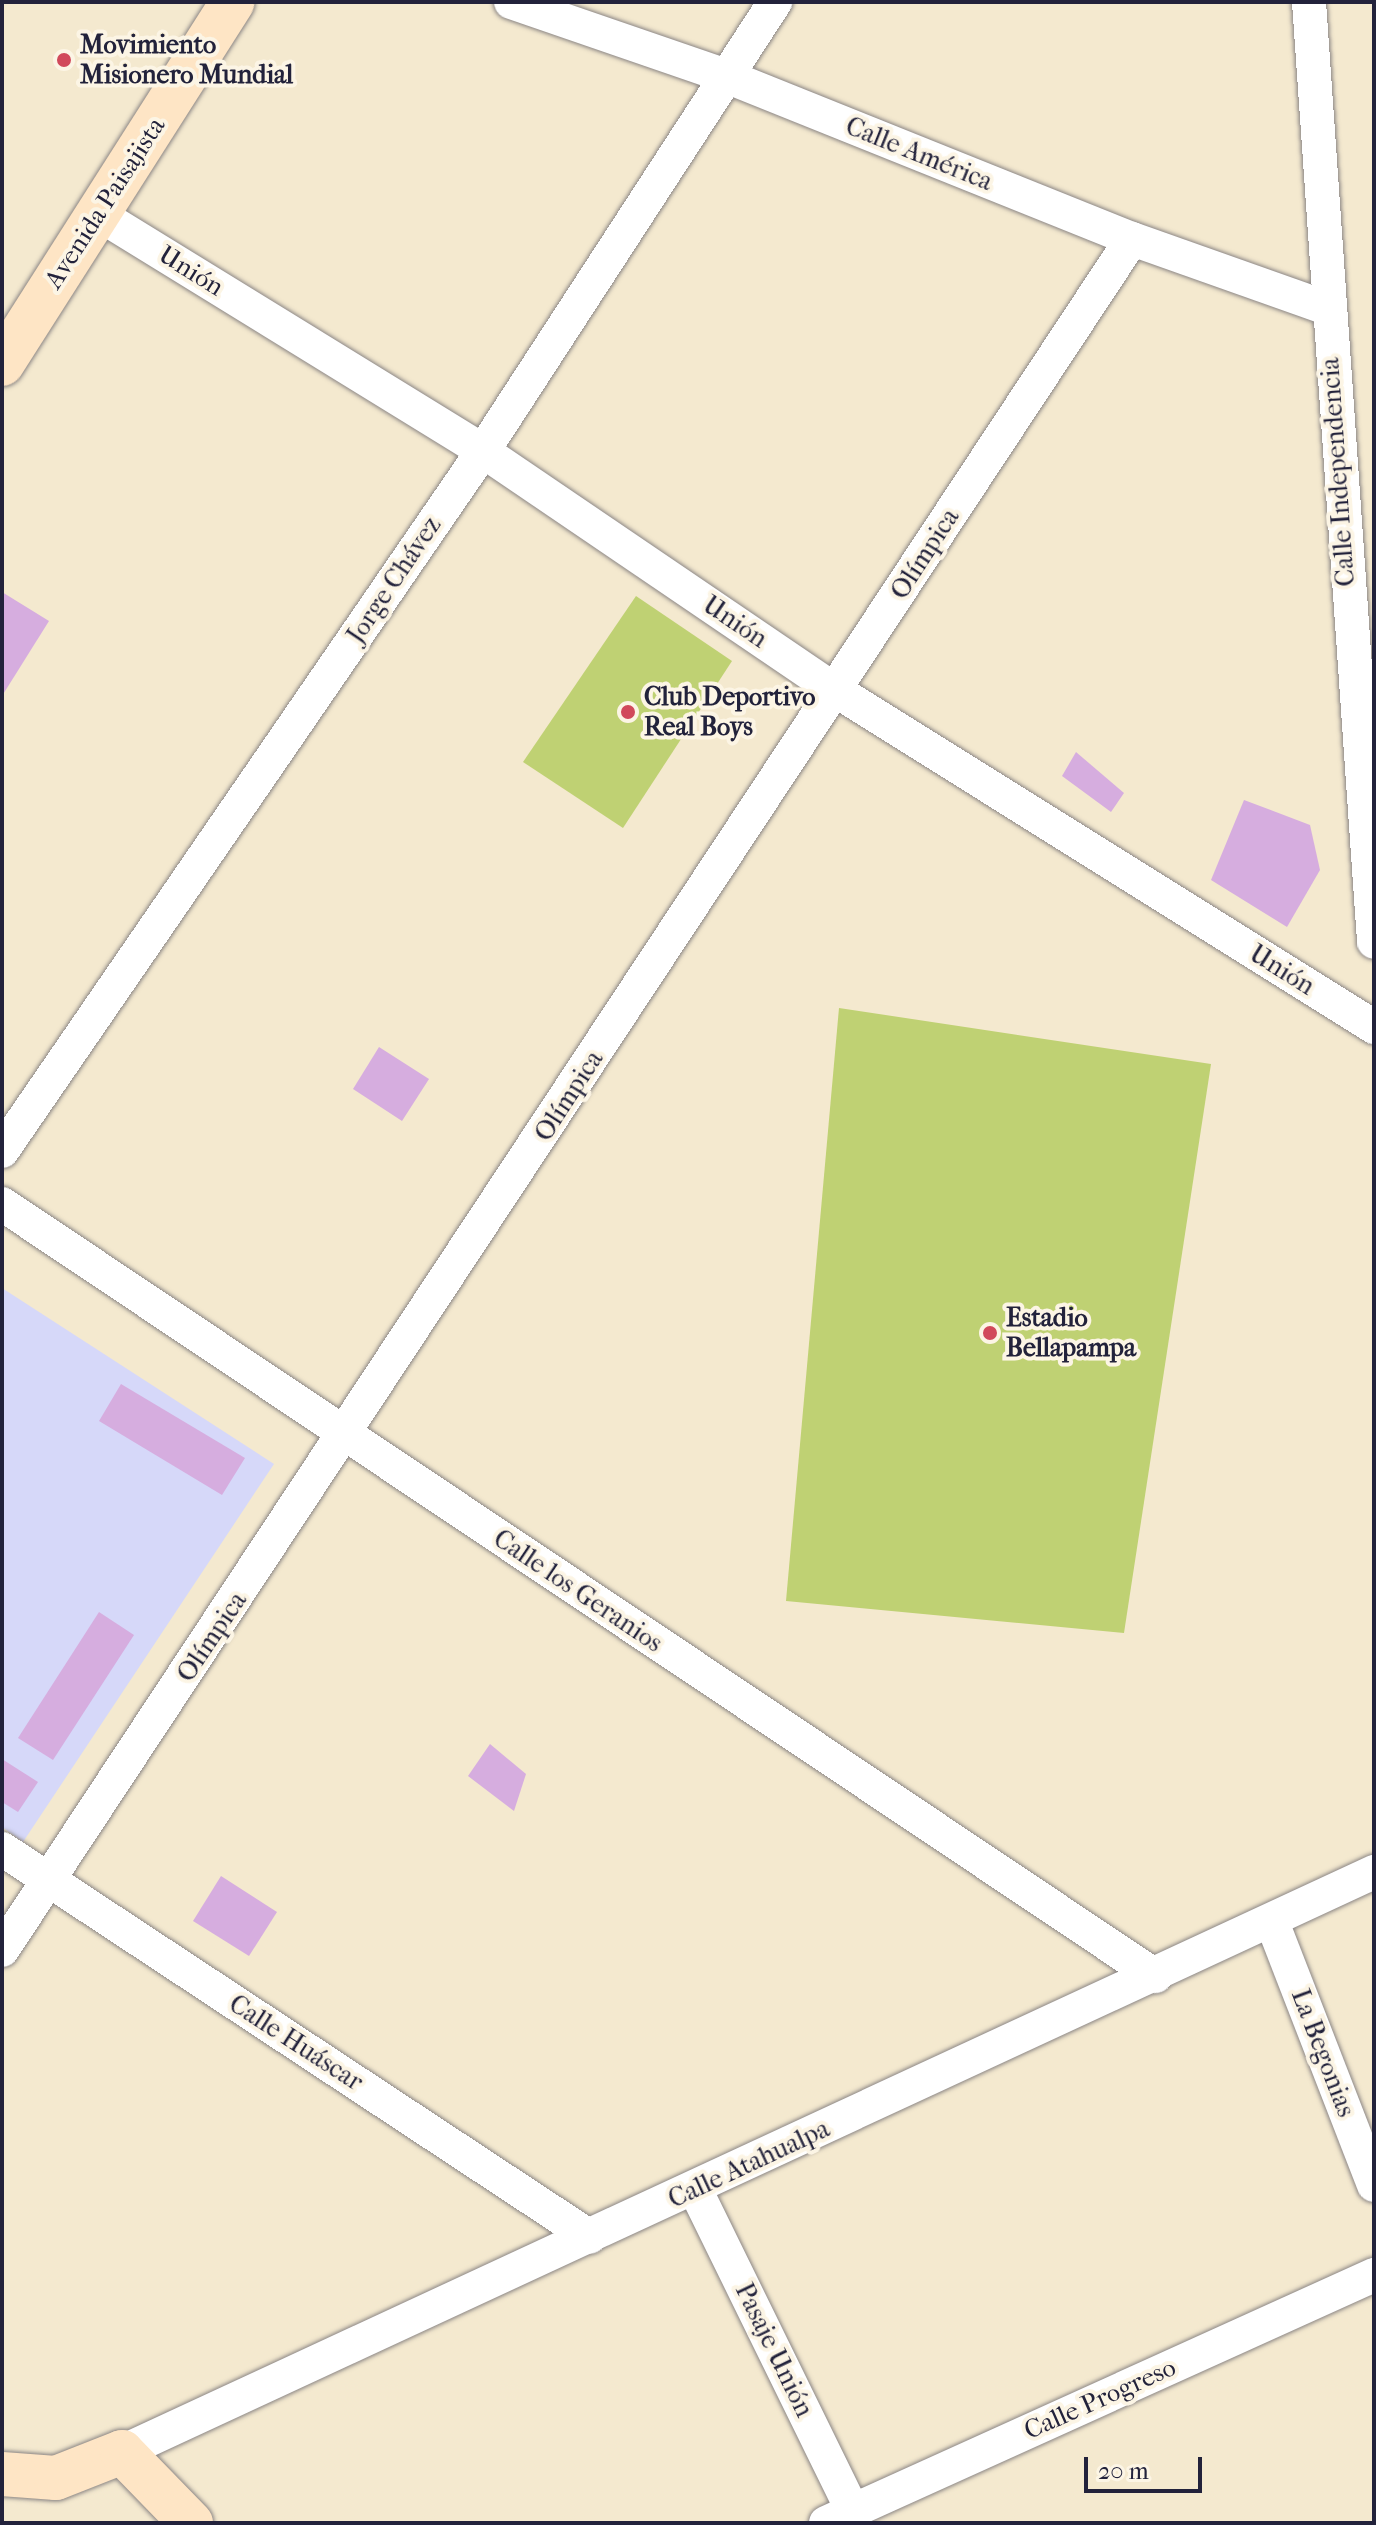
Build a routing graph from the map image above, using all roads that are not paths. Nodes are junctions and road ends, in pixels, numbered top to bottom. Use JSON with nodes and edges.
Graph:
{"nodes":[{"id":1,"x":233,"y":2,"type":"edge"},
{"id":2,"x":511,"y":2,"type":"edge"},
{"id":3,"x":775,"y":2,"type":"edge"},
{"id":4,"x":1309,"y":2,"type":"edge"},
{"id":5,"x":726,"y":76,"type":"junction"},
{"id":6,"x":98,"y":214,"type":"junction"},
{"id":7,"x":1132,"y":239,"type":"junction"},
{"id":8,"x":1327,"y":308,"type":"junction"},
{"id":9,"x":2,"y":364,"type":"edge"},
{"id":10,"x":483,"y":451,"type":"junction"},
{"id":11,"x":1360,"y":567,"type":"edge"},
{"id":12,"x":835,"y":690,"type":"junction"},
{"id":13,"x":1374,"y":942,"type":"edge"},
{"id":14,"x":1374,"y":1027,"type":"edge"},
{"id":15,"x":2,"y":1151,"type":"edge"},
{"id":16,"x":2,"y":1204,"type":"edge"},
{"id":17,"x":345,"y":1436,"type":"junction"},
{"id":18,"x":2,"y":1849,"type":"edge"},
{"id":19,"x":1374,"y":1872,"type":"edge"},
{"id":20,"x":49,"y":1880,"type":"junction"},
{"id":21,"x":1272,"y":1922,"type":"junction"},
{"id":22,"x":2,"y":1950,"type":"edge"},
{"id":23,"x":1155,"y":1976,"type":"junction"},
{"id":24,"x":1374,"y":2185,"type":"edge"},
{"id":25,"x":695,"y":2189,"type":"junction"},
{"id":26,"x":590,"y":2237,"type":"junction"},
{"id":27,"x":1374,"y":2275,"type":"edge"},
{"id":28,"x":122,"y":2452,"type":"junction"},
{"id":29,"x":2,"y":2474,"type":"edge"},
{"id":30,"x":839,"y":2517,"type":"edge"},
{"id":31,"x":191,"y":2523,"type":"edge"}],
"edges":[{"from":1,"to":6,"type":"main road","name":"Avenida Paisajista"},
{"from":2,"to":5,"type":"street","name":"Calle América"},
{"from":3,"to":5,"type":"street","name":"Jorge Chávez"},
{"from":4,"to":8,"type":"street","name":"Calle Independencia"},
{"from":5,"to":7,"type":"street","name":"Calle América"},
{"from":5,"to":10,"type":"street","name":"Jorge Chávez"},
{"from":6,"to":9,"type":"main road","name":"Avenida Paisajista"},
{"from":6,"to":10,"type":"street","name":"Unión"},
{"from":7,"to":8,"type":"street","name":"Calle América"},
{"from":7,"to":12,"type":"street","name":"Olímpica"},
{"from":8,"to":11,"type":"street","name":"Calle Independencia"},
{"from":10,"to":12,"type":"street","name":"Unión"},
{"from":10,"to":15,"type":"street","name":"Jorge Chávez"},
{"from":11,"to":13,"type":"street","name":"Calle Independencia"},
{"from":12,"to":14,"type":"street","name":"Unión"},
{"from":12,"to":17,"type":"street","name":"Olímpica"},
{"from":16,"to":17,"type":"street","name":"Calle los Geranios"},
{"from":17,"to":20,"type":"street","name":"Olímpica"},
{"from":17,"to":23,"type":"street","name":"Calle los Geranios"},
{"from":18,"to":20,"type":"street","name":"Calle Huáscar"},
{"from":19,"to":21,"type":"street","name":"Calle Atahualpa"},
{"from":20,"to":22,"type":"street","name":"Olímpica"},
{"from":20,"to":26,"type":"street","name":"Calle Huáscar"},
{"from":21,"to":23,"type":"street","name":"Calle Atahualpa"},
{"from":21,"to":24,"type":"street","name":"La Begonias"},
{"from":23,"to":25,"type":"street","name":"Calle Atahualpa"},
{"from":25,"to":26,"type":"street","name":"Calle Atahualpa"},
{"from":25,"to":30,"type":"street","name":"Pasaje Unión"},
{"from":26,"to":28,"type":"street","name":"Calle Atahualpa"},
{"from":27,"to":30,"type":"street","name":"Calle Progreso"},
{"from":28,"to":29,"type":"main road"},
{"from":28,"to":31,"type":"main road"}]}
